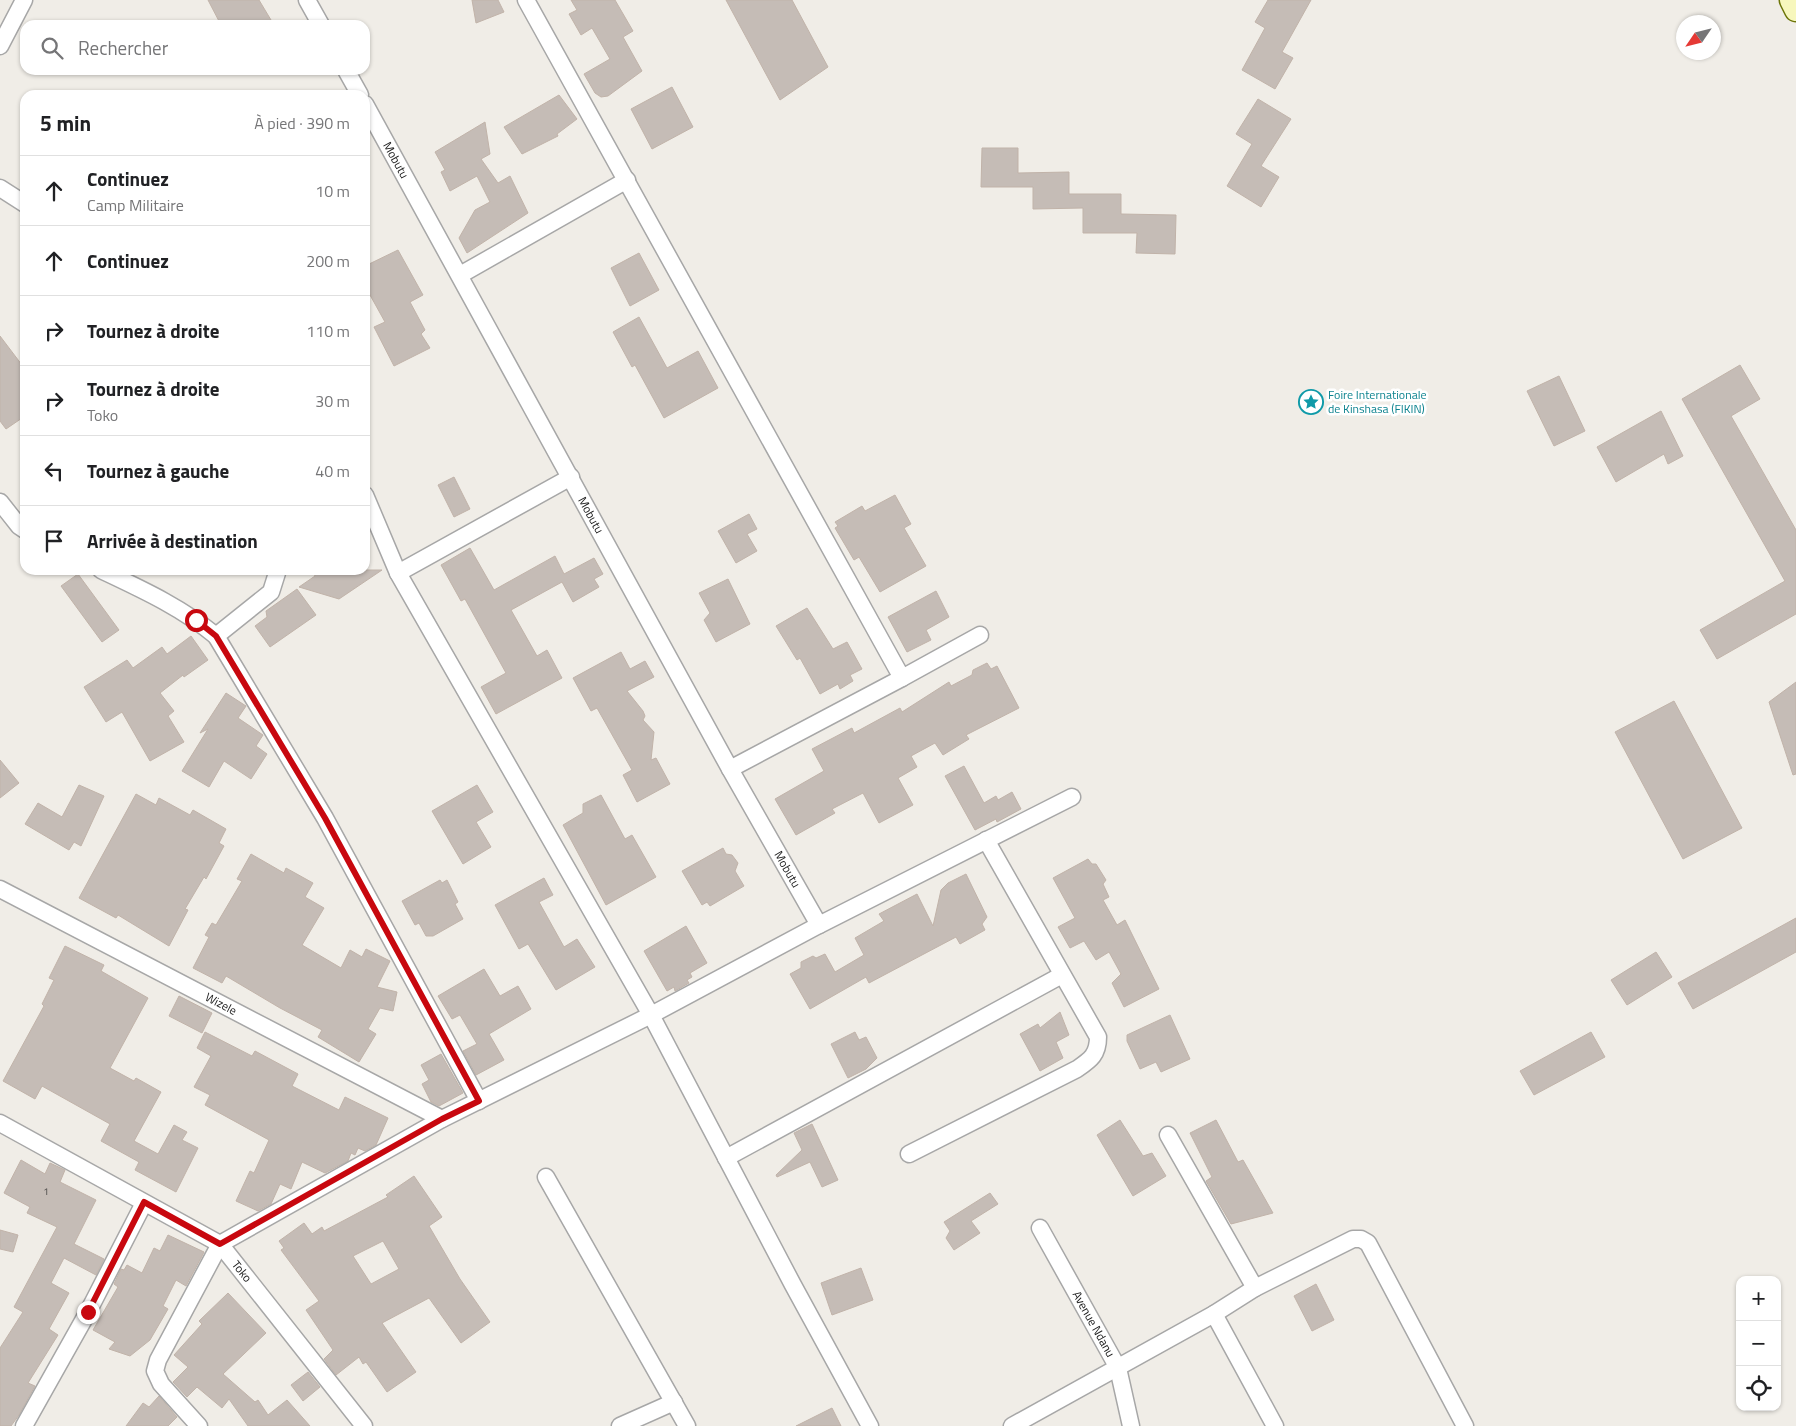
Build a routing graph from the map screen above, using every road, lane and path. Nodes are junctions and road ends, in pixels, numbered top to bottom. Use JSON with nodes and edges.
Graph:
{"nodes":[{"id":1,"x":24,"y":0,"type":"edge"},
{"id":2,"x":307,"y":0,"type":"edge"},
{"id":3,"x":526,"y":0,"type":"edge"},
{"id":4,"x":1791,"y":0,"type":"edge"},
{"id":5,"x":1796,"y":10,"type":"edge"},
{"id":6,"x":318,"y":20,"type":"edge"},
{"id":7,"x":0,"y":46,"type":"edge"},
{"id":8,"x":349,"y":75,"type":"edge"},
{"id":9,"x":357,"y":90,"type":"edge"},
{"id":10,"x":370,"y":113,"type":"edge"},
{"id":11,"x":627,"y":180,"type":"junction"},
{"id":12,"x":0,"y":188,"type":"edge"},
{"id":13,"x":20,"y":201,"type":"edge"},
{"id":14,"x":460,"y":275,"type":"junction"},
{"id":15,"x":570,"y":477,"type":"junction"},
{"id":16,"x":0,"y":502,"type":"edge"},
{"id":17,"x":370,"y":507,"type":"edge"},
{"id":18,"x":20,"y":527,"type":"edge"},
{"id":19,"x":398,"y":573,"type":"junction"},
{"id":20,"x":112,"y":575,"type":"edge"},
{"id":21,"x":276,"y":575,"type":"edge"},
{"id":22,"x":980,"y":635,"type":"dead end"},
{"id":23,"x":216,"y":636,"type":"junction"},
{"id":24,"x":902,"y":678,"type":"junction"},
{"id":25,"x":730,"y":769,"type":"junction"},
{"id":26,"x":1072,"y":797,"type":"dead end"},
{"id":27,"x":986,"y":840,"type":"junction"},
{"id":28,"x":0,"y":889,"type":"edge"},
{"id":29,"x":819,"y":925,"type":"junction"},
{"id":30,"x":1062,"y":976,"type":"junction"},
{"id":31,"x":651,"y":1015,"type":"junction"},
{"id":32,"x":479,"y":1101,"type":"junction"},
{"id":33,"x":442,"y":1119,"type":"junction"},
{"id":34,"x":0,"y":1124,"type":"edge"},
{"id":35,"x":1168,"y":1135,"type":"dead end"},
{"id":36,"x":909,"y":1154,"type":"dead end"},
{"id":37,"x":726,"y":1158,"type":"junction"},
{"id":38,"x":546,"y":1177,"type":"dead end"},
{"id":39,"x":144,"y":1202,"type":"junction"},
{"id":40,"x":1040,"y":1228,"type":"dead end"},
{"id":41,"x":220,"y":1244,"type":"junction"},
{"id":42,"x":1255,"y":1288,"type":"junction"},
{"id":43,"x":1214,"y":1314,"type":"junction"},
{"id":44,"x":1118,"y":1368,"type":"junction"},
{"id":45,"x":674,"y":1402,"type":"junction"},
{"id":46,"x":24,"y":1426,"type":"edge"},
{"id":47,"x":199,"y":1426,"type":"edge"},
{"id":48,"x":364,"y":1426,"type":"edge"},
{"id":49,"x":620,"y":1426,"type":"edge"},
{"id":50,"x":688,"y":1426,"type":"edge"},
{"id":51,"x":870,"y":1426,"type":"edge"},
{"id":52,"x":1012,"y":1426,"type":"edge"},
{"id":53,"x":1131,"y":1426,"type":"edge"},
{"id":54,"x":1275,"y":1426,"type":"edge"},
{"id":55,"x":1465,"y":1426,"type":"edge"}],
"edges":[{"from":1,"to":7,"type":"street"},
{"from":2,"to":6,"type":"street"},
{"from":3,"to":11,"type":"street"},
{"from":4,"to":5,"type":"main road"},
{"from":8,"to":9,"type":"street"},
{"from":10,"to":14,"type":"street","name":"Mobutu"},
{"from":11,"to":14,"type":"street"},
{"from":11,"to":24,"type":"street"},
{"from":12,"to":13,"type":"street"},
{"from":14,"to":15,"type":"street","name":"Mobutu"},
{"from":15,"to":19,"type":"street"},
{"from":15,"to":25,"type":"street","name":"Mobutu"},
{"from":16,"to":18,"type":"street"},
{"from":17,"to":19,"type":"street"},
{"from":19,"to":31,"type":"street"},
{"from":20,"to":23,"type":"street"},
{"from":21,"to":23,"type":"street"},
{"from":22,"to":24,"type":"street"},
{"from":23,"to":32,"type":"street"},
{"from":24,"to":25,"type":"street"},
{"from":25,"to":29,"type":"street","name":"Mobutu"},
{"from":26,"to":27,"type":"street"},
{"from":27,"to":29,"type":"street"},
{"from":27,"to":30,"type":"street"},
{"from":28,"to":33,"type":"street","name":"Wizele"},
{"from":29,"to":31,"type":"street"},
{"from":30,"to":36,"type":"street"},
{"from":30,"to":37,"type":"street"},
{"from":31,"to":32,"type":"street"},
{"from":31,"to":37,"type":"street"},
{"from":32,"to":33,"type":"street"},
{"from":33,"to":41,"type":"street"},
{"from":34,"to":39,"type":"street","name":"Toko"},
{"from":35,"to":42,"type":"street"},
{"from":37,"to":51,"type":"street"},
{"from":38,"to":45,"type":"street"},
{"from":39,"to":41,"type":"street","name":"Toko"},
{"from":39,"to":46,"type":"street"},
{"from":40,"to":44,"type":"street","name":"Avenue Ndanu"},
{"from":41,"to":47,"type":"street"},
{"from":41,"to":48,"type":"street","name":"Toko"},
{"from":42,"to":43,"type":"street"},
{"from":42,"to":55,"type":"street"},
{"from":43,"to":44,"type":"street"},
{"from":43,"to":54,"type":"street"},
{"from":44,"to":52,"type":"street"},
{"from":44,"to":53,"type":"street","name":"Avenue Ndanu"},
{"from":45,"to":49,"type":"street"},
{"from":45,"to":50,"type":"street"}]}
